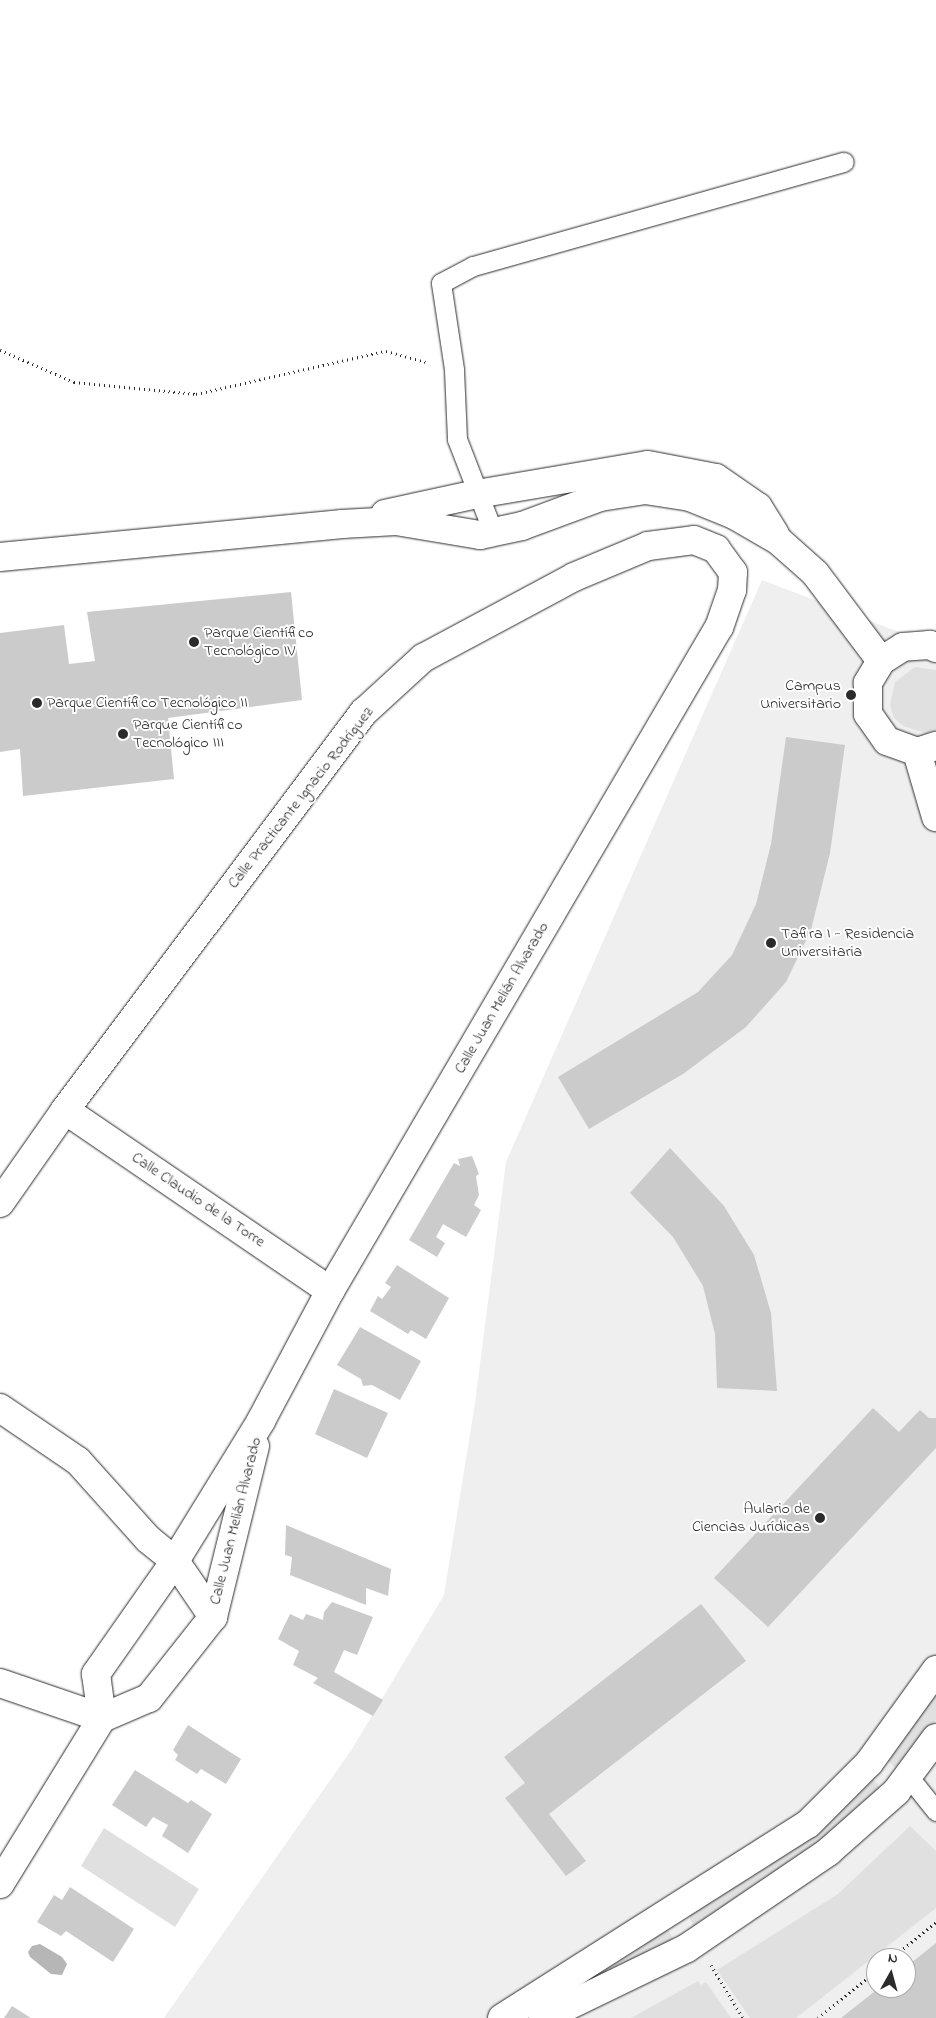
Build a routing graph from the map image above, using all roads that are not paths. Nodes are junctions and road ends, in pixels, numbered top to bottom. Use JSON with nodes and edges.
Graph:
{"nodes":[{"id":1,"x":844,"y":162,"type":"dead end"},
{"id":2,"x":477,"y":494,"type":"junction"},
{"id":3,"x":342,"y":524,"type":"junction"},
{"id":4,"x":493,"y":532,"type":"junction"},
{"id":5,"x":779,"y":541,"type":"junction"},
{"id":6,"x":0,"y":558,"type":"edge"},
{"id":7,"x":733,"y":572,"type":"joint"},
{"id":8,"x":936,"y":648,"type":"edge"},
{"id":9,"x":881,"y":661,"type":"junction"},
{"id":10,"x":926,"y":749,"type":"edge"},
{"id":11,"x":936,"y":817,"type":"edge"},
{"id":12,"x":65,"y":1110,"type":"junction"},
{"id":13,"x":0,"y":1204,"type":"edge"},
{"id":14,"x":330,"y":1291,"type":"junction"},
{"id":15,"x":0,"y":1408,"type":"edge"},
{"id":16,"x":261,"y":1421,"type":"junction"},
{"id":17,"x":174,"y":1561,"type":"junction"},
{"id":18,"x":212,"y":1617,"type":"junction"},
{"id":19,"x":936,"y":1670,"type":"edge"},
{"id":20,"x":0,"y":1683,"type":"edge"},
{"id":21,"x":102,"y":1718,"type":"junction"},
{"id":22,"x":936,"y":1738,"type":"edge"},
{"id":23,"x":908,"y":1776,"type":"junction"},
{"id":24,"x":936,"y":1812,"type":"edge"},
{"id":25,"x":0,"y":1884,"type":"edge"},
{"id":26,"x":502,"y":2018,"type":"edge"},
{"id":27,"x":543,"y":2018,"type":"edge"}],
"edges":[{"from":1,"to":2,"type":"lane"},
{"from":2,"to":3,"type":"street"},
{"from":2,"to":4,"type":"lane"},
{"from":2,"to":5,"type":"street"},
{"from":3,"to":4,"type":"street"},
{"from":3,"to":6,"type":"street"},
{"from":4,"to":5,"type":"street"},
{"from":5,"to":9,"type":"street"},
{"from":7,"to":12,"type":"street","name":"Calle Practicante Ignacio Rodríguez"},
{"from":7,"to":14,"type":"street","name":"Calle Juan Melián Alvarado"},
{"from":8,"to":9,"type":"street"},
{"from":9,"to":10,"type":"street"},
{"from":10,"to":11,"type":"street"},
{"from":12,"to":13,"type":"street","name":"Calle Practicante Ignacio Rodríguez"},
{"from":12,"to":14,"type":"street","name":"Calle Claudio de la Torre"},
{"from":14,"to":16,"type":"street","name":"Calle Juan Melián Alvarado"},
{"from":15,"to":17,"type":"street"},
{"from":16,"to":17,"type":"street","name":"Calle Juan Melián Alvarado"},
{"from":16,"to":18,"type":"street","name":"Calle Juan Melián Alvarado"},
{"from":17,"to":18,"type":"street"},
{"from":17,"to":21,"type":"street","name":"Calle Juan Melián Alvarado"},
{"from":18,"to":21,"type":"street","name":"Calle Juan Melián Alvarado"},
{"from":19,"to":26,"type":"street"},
{"from":20,"to":21,"type":"street"},
{"from":21,"to":25,"type":"street"},
{"from":22,"to":23,"type":"street"},
{"from":23,"to":24,"type":"lane"},
{"from":23,"to":27,"type":"street"}]}
